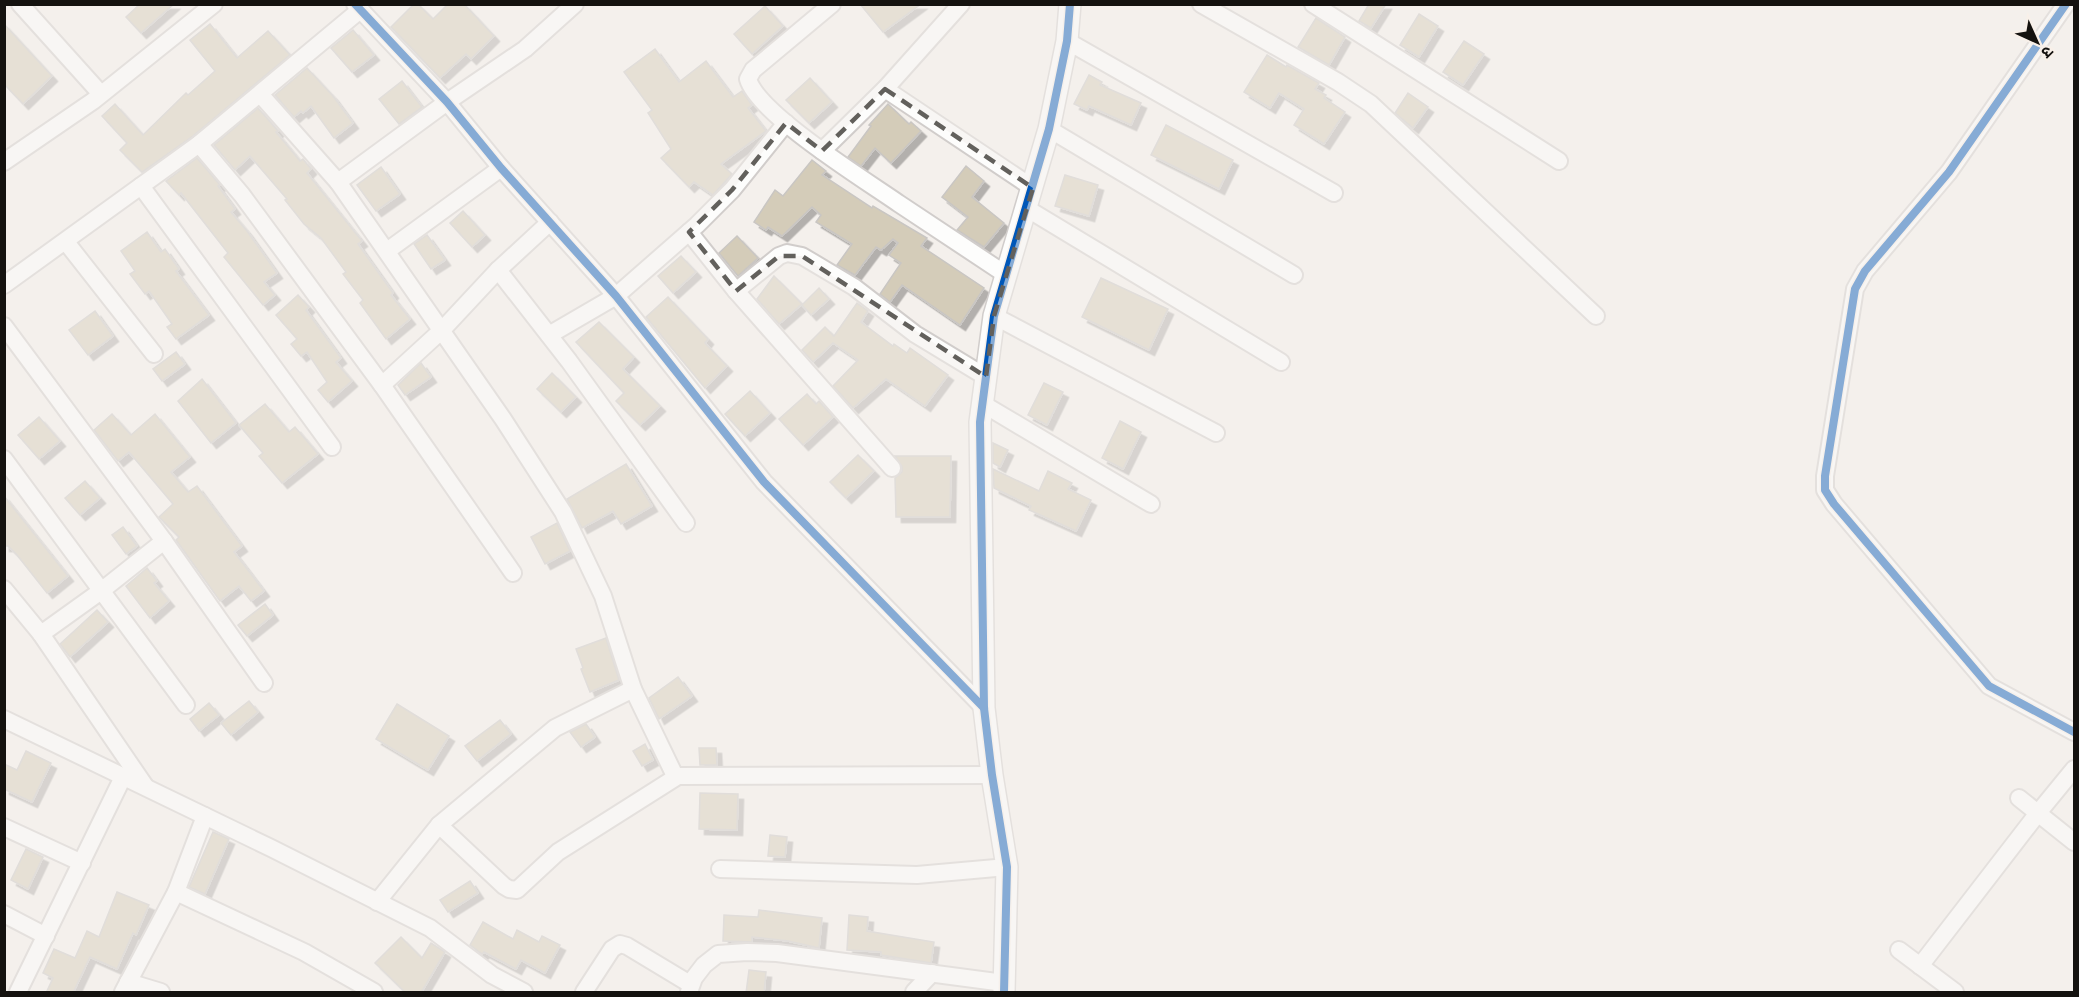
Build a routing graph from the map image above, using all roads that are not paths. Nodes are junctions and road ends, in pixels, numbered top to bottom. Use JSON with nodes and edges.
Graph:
{"nodes":[{"id":1,"x":20,"y":4,"type":"edge"},
{"id":2,"x":214,"y":4,"type":"edge"},
{"id":3,"x":575,"y":4,"type":"edge"},
{"id":4,"x":832,"y":4,"type":"edge"},
{"id":5,"x":961,"y":4,"type":"edge"},
{"id":6,"x":1070,"y":4,"type":"edge"},
{"id":7,"x":1201,"y":4,"type":"edge"},
{"id":8,"x":1312,"y":4,"type":"edge"},
{"id":9,"x":2066,"y":4,"type":"edge"},
{"id":10,"x":358,"y":8,"type":"edge"},
{"id":11,"x":1067,"y":41,"type":"junction"},
{"id":12,"x":885,"y":89,"type":"junction"},
{"id":13,"x":101,"y":94,"type":"junction"},
{"id":14,"x":260,"y":94,"type":"junction"},
{"id":15,"x":447,"y":102,"type":"junction"},
{"id":16,"x":786,"y":123,"type":"junction"},
{"id":17,"x":1049,"y":129,"type":"junction"},
{"id":18,"x":199,"y":144,"type":"junction"},
{"id":19,"x":822,"y":151,"type":"junction"},
{"id":20,"x":4,"y":162,"type":"edge"},
{"id":21,"x":1559,"y":162,"type":"dead end"},
{"id":22,"x":501,"y":168,"type":"junction"},
{"id":23,"x":338,"y":182,"type":"junction"},
{"id":24,"x":141,"y":186,"type":"junction"},
{"id":25,"x":1335,"y":193,"type":"dead end"},
{"id":26,"x":1029,"y":198,"type":"junction"},
{"id":27,"x":550,"y":222,"type":"junction"},
{"id":28,"x":689,"y":232,"type":"junction"},
{"id":29,"x":66,"y":242,"type":"junction"},
{"id":30,"x":387,"y":251,"type":"junction"},
{"id":31,"x":498,"y":270,"type":"junction"},
{"id":32,"x":1005,"y":274,"type":"junction"},
{"id":33,"x":1294,"y":275,"type":"dead end"},
{"id":34,"x":4,"y":285,"type":"edge"},
{"id":35,"x":736,"y":291,"type":"junction"},
{"id":36,"x":616,"y":296,"type":"junction"},
{"id":37,"x":994,"y":316,"type":"junction"},
{"id":38,"x":1596,"y":316,"type":"dead end"},
{"id":39,"x":4,"y":326,"type":"edge"},
{"id":40,"x":442,"y":330,"type":"junction"},
{"id":41,"x":549,"y":335,"type":"junction"},
{"id":42,"x":154,"y":354,"type":"dead end"},
{"id":43,"x":1281,"y":362,"type":"dead end"},
{"id":44,"x":986,"y":377,"type":"junction"},
{"id":45,"x":382,"y":385,"type":"junction"},
{"id":46,"x":982,"y":404,"type":"junction"},
{"id":47,"x":1216,"y":433,"type":"dead end"},
{"id":48,"x":332,"y":447,"type":"dead end"},
{"id":49,"x":4,"y":459,"type":"edge"},
{"id":50,"x":892,"y":468,"type":"dead end"},
{"id":51,"x":1151,"y":504,"type":"dead end"},
{"id":52,"x":686,"y":523,"type":"dead end"},
{"id":53,"x":164,"y":542,"type":"junction"},
{"id":54,"x":513,"y":573,"type":"dead end"},
{"id":55,"x":4,"y":589,"type":"edge"},
{"id":56,"x":101,"y":591,"type":"junction"},
{"id":57,"x":41,"y":634,"type":"junction"},
{"id":58,"x":264,"y":683,"type":"dead end"},
{"id":59,"x":633,"y":688,"type":"junction"},
{"id":60,"x":186,"y":705,"type":"dead end"},
{"id":61,"x":984,"y":708,"type":"junction"},
{"id":62,"x":4,"y":719,"type":"edge"},
{"id":63,"x":2074,"y":732,"type":"edge"},
{"id":64,"x":2074,"y":769,"type":"edge"},
{"id":65,"x":992,"y":775,"type":"junction"},
{"id":66,"x":675,"y":776,"type":"junction"},
{"id":67,"x":123,"y":777,"type":"junction"},
{"id":68,"x":145,"y":787,"type":"junction"},
{"id":69,"x":2019,"y":798,"type":"dead end"},
{"id":70,"x":2038,"y":813,"type":"junction"},
{"id":71,"x":205,"y":816,"type":"junction"},
{"id":72,"x":439,"y":825,"type":"junction"},
{"id":73,"x":4,"y":827,"type":"edge"},
{"id":74,"x":2074,"y":842,"type":"edge"},
{"id":75,"x":82,"y":863,"type":"junction"},
{"id":76,"x":1007,"y":867,"type":"junction"},
{"id":77,"x":720,"y":870,"type":"dead end"},
{"id":78,"x":176,"y":892,"type":"junction"},
{"id":79,"x":377,"y":902,"type":"junction"},
{"id":80,"x":4,"y":914,"type":"edge"},
{"id":81,"x":46,"y":936,"type":"junction"},
{"id":82,"x":1899,"y":950,"type":"dead end"},
{"id":83,"x":1920,"y":966,"type":"junction"},
{"id":84,"x":932,"y":973,"type":"junction"},
{"id":85,"x":126,"y":987,"type":"edge"},
{"id":86,"x":690,"y":988,"type":"edge"},
{"id":87,"x":1004,"y":988,"type":"edge"},
{"id":88,"x":18,"y":993,"type":"edge"},
{"id":89,"x":161,"y":993,"type":"edge"},
{"id":90,"x":374,"y":993,"type":"edge"},
{"id":91,"x":524,"y":993,"type":"edge"},
{"id":92,"x":584,"y":993,"type":"edge"},
{"id":93,"x":914,"y":993,"type":"edge"},
{"id":94,"x":1955,"y":993,"type":"edge"}],
"edges":[{"from":1,"to":13,"type":"street"},
{"from":2,"to":13,"type":"street"},
{"from":3,"to":15,"type":"street"},
{"from":4,"to":16,"type":"street"},
{"from":5,"to":12,"type":"street"},
{"from":6,"to":11,"type":"street"},
{"from":7,"to":38,"type":"street"},
{"from":8,"to":21,"type":"street"},
{"from":9,"to":63,"type":"street"},
{"from":10,"to":14,"type":"street"},
{"from":10,"to":15,"type":"street"},
{"from":11,"to":17,"type":"street"},
{"from":11,"to":25,"type":"street"},
{"from":12,"to":19,"type":"street"},
{"from":12,"to":26,"type":"street"},
{"from":13,"to":20,"type":"street"},
{"from":14,"to":18,"type":"street"},
{"from":14,"to":23,"type":"street"},
{"from":15,"to":22,"type":"street"},
{"from":15,"to":23,"type":"street"},
{"from":16,"to":19,"type":"street"},
{"from":16,"to":28,"type":"street"},
{"from":17,"to":26,"type":"street"},
{"from":17,"to":33,"type":"street"},
{"from":18,"to":24,"type":"street"},
{"from":18,"to":45,"type":"street"},
{"from":19,"to":32,"type":"street"},
{"from":22,"to":27,"type":"street"},
{"from":22,"to":30,"type":"street"},
{"from":23,"to":30,"type":"street"},
{"from":24,"to":29,"type":"street"},
{"from":24,"to":48,"type":"street"},
{"from":26,"to":32,"type":"street"},
{"from":26,"to":43,"type":"street"},
{"from":27,"to":31,"type":"street"},
{"from":27,"to":36,"type":"street"},
{"from":28,"to":35,"type":"street"},
{"from":28,"to":36,"type":"street"},
{"from":29,"to":34,"type":"street"},
{"from":29,"to":42,"type":"street"},
{"from":30,"to":40,"type":"street"},
{"from":31,"to":40,"type":"street"},
{"from":31,"to":41,"type":"street"},
{"from":32,"to":37,"type":"street"},
{"from":35,"to":44,"type":"street"},
{"from":35,"to":50,"type":"street"},
{"from":36,"to":41,"type":"street"},
{"from":36,"to":61,"type":"street"},
{"from":37,"to":44,"type":"street"},
{"from":37,"to":47,"type":"street"},
{"from":39,"to":53,"type":"street"},
{"from":40,"to":45,"type":"street"},
{"from":40,"to":59,"type":"street"},
{"from":41,"to":52,"type":"street"},
{"from":44,"to":46,"type":"street"},
{"from":45,"to":54,"type":"street"},
{"from":46,"to":51,"type":"street"},
{"from":46,"to":61,"type":"street"},
{"from":49,"to":56,"type":"street"},
{"from":53,"to":56,"type":"street"},
{"from":53,"to":58,"type":"street"},
{"from":55,"to":57,"type":"street"},
{"from":56,"to":57,"type":"street"},
{"from":56,"to":60,"type":"street"},
{"from":57,"to":68,"type":"street"},
{"from":59,"to":66,"type":"street"},
{"from":59,"to":72,"type":"street"},
{"from":61,"to":65,"type":"street"},
{"from":62,"to":67,"type":"street"},
{"from":64,"to":70,"type":"street"},
{"from":65,"to":66,"type":"street"},
{"from":65,"to":76,"type":"street"},
{"from":66,"to":72,"type":"street"},
{"from":67,"to":68,"type":"street"},
{"from":67,"to":75,"type":"street"},
{"from":68,"to":71,"type":"street"},
{"from":69,"to":70,"type":"street"},
{"from":70,"to":74,"type":"street"},
{"from":70,"to":83,"type":"street"},
{"from":71,"to":78,"type":"street"},
{"from":71,"to":79,"type":"street"},
{"from":72,"to":79,"type":"street"},
{"from":73,"to":75,"type":"street"},
{"from":75,"to":81,"type":"street"},
{"from":76,"to":77,"type":"street"},
{"from":76,"to":87,"type":"street"},
{"from":78,"to":85,"type":"street"},
{"from":78,"to":90,"type":"street"},
{"from":79,"to":91,"type":"street"},
{"from":80,"to":81,"type":"street"},
{"from":81,"to":88,"type":"street"},
{"from":82,"to":83,"type":"street"},
{"from":83,"to":94,"type":"street"},
{"from":84,"to":86,"type":"street"},
{"from":84,"to":87,"type":"street"},
{"from":84,"to":93,"type":"street"},
{"from":85,"to":89,"type":"street"},
{"from":86,"to":92,"type":"street"}]}
